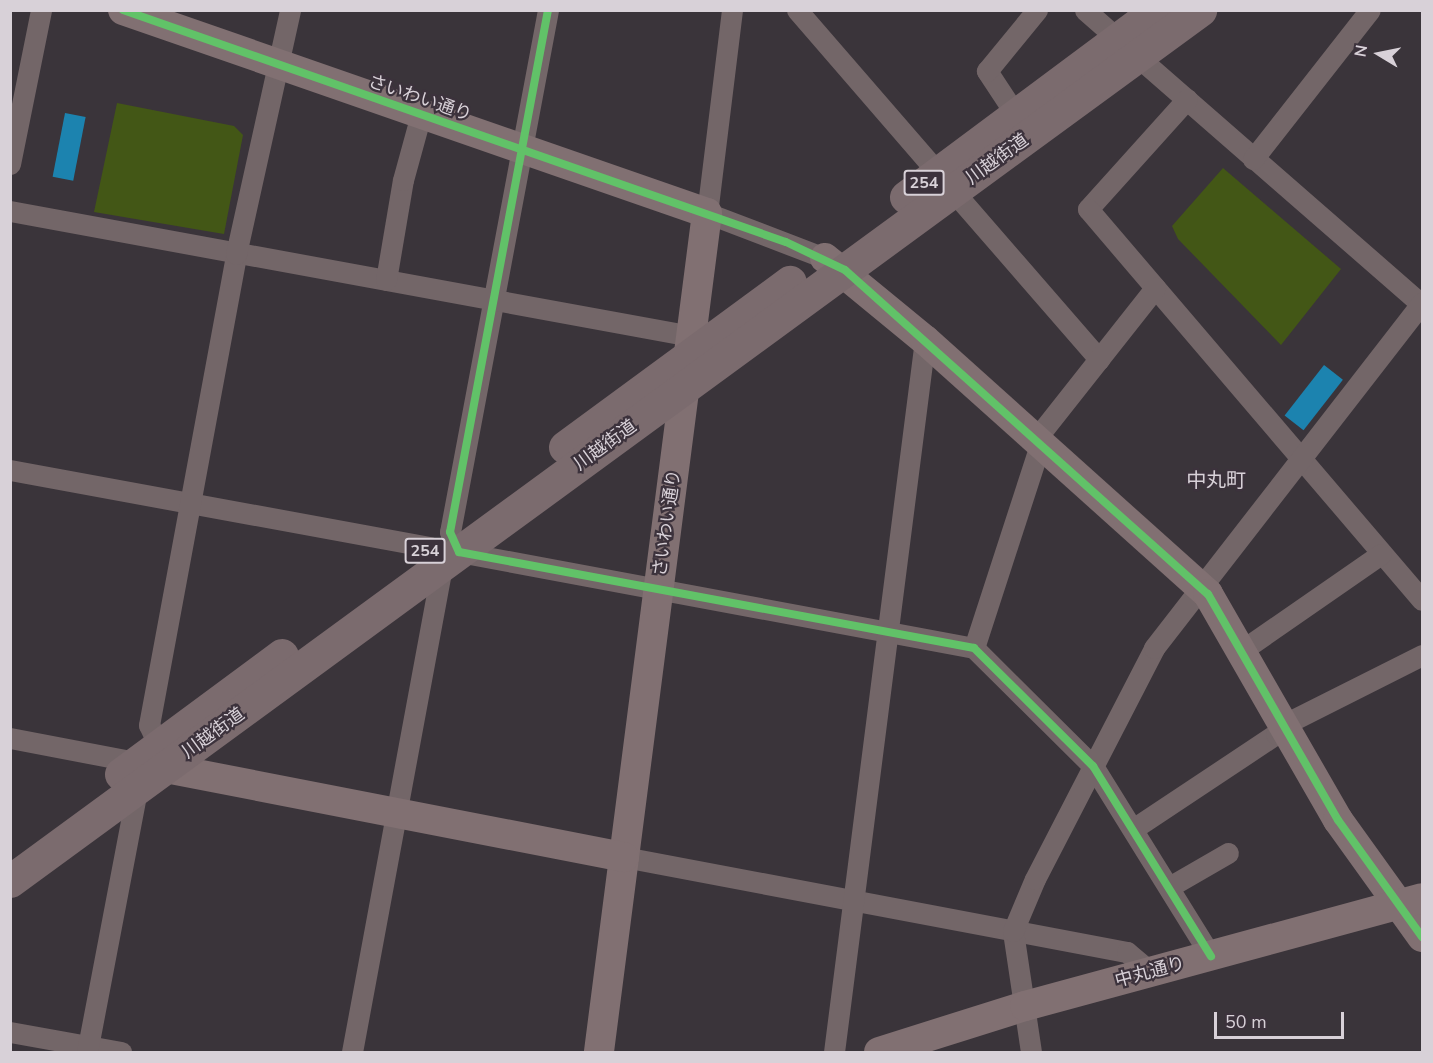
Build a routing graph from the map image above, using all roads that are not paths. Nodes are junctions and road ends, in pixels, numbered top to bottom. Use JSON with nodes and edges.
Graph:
{"nodes":[{"id":1,"x":41,"y":10,"type":"edge"},
{"id":2,"x":123,"y":10,"type":"edge"},
{"id":3,"x":290,"y":10,"type":"edge"},
{"id":4,"x":548,"y":10,"type":"edge"},
{"id":5,"x":732,"y":10,"type":"edge"},
{"id":6,"x":797,"y":10,"type":"edge"},
{"id":7,"x":1036,"y":10,"type":"edge"},
{"id":8,"x":1085,"y":10,"type":"edge"},
{"id":9,"x":1157,"y":10,"type":"edge"},
{"id":10,"x":1200,"y":10,"type":"edge"},
{"id":11,"x":1370,"y":10,"type":"edge"},
{"id":12,"x":1136,"y":55,"type":"junction"},
{"id":13,"x":278,"y":64,"type":"junction"},
{"id":14,"x":1187,"y":99,"type":"junction"},
{"id":15,"x":421,"y":114,"type":"junction"},
{"id":16,"x":1016,"y":115,"type":"junction"},
{"id":17,"x":522,"y":149,"type":"junction"},
{"id":18,"x":1253,"y":159,"type":"junction"},
{"id":19,"x":10,"y":164,"type":"edge"},
{"id":20,"x":945,"y":182,"type":"junction"},
{"id":21,"x":10,"y":211,"type":"edge"},
{"id":22,"x":707,"y":213,"type":"junction"},
{"id":23,"x":236,"y":254,"type":"junction"},
{"id":24,"x":835,"y":264,"type":"junction"},
{"id":25,"x":386,"y":280,"type":"junction"},
{"id":26,"x":1155,"y":288,"type":"junction"},
{"id":27,"x":493,"y":300,"type":"junction"},
{"id":28,"x":1422,"y":304,"type":"edge"},
{"id":29,"x":925,"y":340,"type":"junction"},
{"id":30,"x":690,"y":345,"type":"junction"},
{"id":31,"x":1099,"y":359,"type":"junction"},
{"id":32,"x":685,"y":387,"type":"junction"},
{"id":33,"x":1037,"y":443,"type":"junction"},
{"id":34,"x":1300,"y":461,"type":"junction"},
{"id":35,"x":10,"y":470,"type":"edge"},
{"id":36,"x":192,"y":504,"type":"junction"},
{"id":37,"x":446,"y":549,"type":"junction"},
{"id":38,"x":1381,"y":554,"type":"junction"},
{"id":39,"x":658,"y":589,"type":"junction"},
{"id":40,"x":1203,"y":589,"type":"junction"},
{"id":41,"x":1422,"y":600,"type":"edge"},
{"id":42,"x":887,"y":632,"type":"junction"},
{"id":43,"x":974,"y":648,"type":"junction"},
{"id":44,"x":1241,"y":651,"type":"junction"},
{"id":45,"x":1422,"y":655,"type":"edge"},
{"id":46,"x":1284,"y":725,"type":"junction"},
{"id":47,"x":10,"y":738,"type":"edge"},
{"id":48,"x":149,"y":766,"type":"junction"},
{"id":49,"x":1093,"y":766,"type":"junction"},
{"id":50,"x":396,"y":815,"type":"junction"},
{"id":51,"x":1133,"y":829,"type":"junction"},
{"id":52,"x":1228,"y":853,"type":"dead end"},
{"id":53,"x":10,"y":855,"type":"edge"},
{"id":54,"x":624,"y":857,"type":"junction"},
{"id":55,"x":10,"y":881,"type":"edge"},
{"id":56,"x":1169,"y":887,"type":"junction"},
{"id":57,"x":853,"y":901,"type":"junction"},
{"id":58,"x":1411,"y":901,"type":"edge"},
{"id":59,"x":1013,"y":931,"type":"junction"},
{"id":60,"x":1422,"y":937,"type":"edge"},
{"id":61,"x":1211,"y":956,"type":"junction"},
{"id":62,"x":1151,"y":972,"type":"junction"},
{"id":63,"x":1025,"y":1006,"type":"junction"},
{"id":64,"x":10,"y":1032,"type":"edge"},
{"id":65,"x":87,"y":1049,"type":"edge"},
{"id":66,"x":121,"y":1053,"type":"edge"},
{"id":67,"x":352,"y":1053,"type":"edge"},
{"id":68,"x":599,"y":1053,"type":"edge"},
{"id":69,"x":834,"y":1053,"type":"edge"},
{"id":70,"x":879,"y":1053,"type":"edge"},
{"id":71,"x":1031,"y":1053,"type":"edge"}],
"edges":[{"from":1,"to":19,"type":"street"},
{"from":2,"to":13,"type":"street","name":"さいわい通り"},
{"from":3,"to":13,"type":"street"},
{"from":4,"to":17,"type":"street"},
{"from":5,"to":22,"type":"street"},
{"from":6,"to":20,"type":"street"},
{"from":7,"to":16,"type":"street"},
{"from":8,"to":12,"type":"street"},
{"from":9,"to":12,"type":"highway","name":"川越街道","number":"254"},
{"from":10,"to":12,"type":"highway","name":"川越街道","number":"254"},
{"from":11,"to":18,"type":"street"},
{"from":12,"to":14,"type":"street"},
{"from":12,"to":16,"type":"highway","name":"川越街道","number":"254"},
{"from":12,"to":20,"type":"highway","name":"川越街道","number":"254"},
{"from":13,"to":15,"type":"street","name":"さいわい通り"},
{"from":13,"to":23,"type":"street"},
{"from":14,"to":18,"type":"street"},
{"from":14,"to":26,"type":"street"},
{"from":15,"to":17,"type":"street","name":"さいわい通り"},
{"from":15,"to":25,"type":"street"},
{"from":16,"to":20,"type":"highway","name":"川越街道","number":"254"},
{"from":17,"to":22,"type":"street","name":"さいわい通り"},
{"from":17,"to":27,"type":"street"},
{"from":18,"to":28,"type":"street"},
{"from":20,"to":24,"type":"highway","name":"川越街道","number":"254"},
{"from":20,"to":31,"type":"street"},
{"from":21,"to":23,"type":"street"},
{"from":22,"to":24,"type":"street"},
{"from":22,"to":30,"type":"street","name":"さいわい通り"},
{"from":23,"to":25,"type":"street"},
{"from":23,"to":36,"type":"street"},
{"from":24,"to":29,"type":"street"},
{"from":24,"to":30,"type":"highway","name":"川越街道","number":"254"},
{"from":24,"to":32,"type":"highway","name":"川越街道","number":"254"},
{"from":25,"to":27,"type":"street"},
{"from":26,"to":31,"type":"street"},
{"from":26,"to":34,"type":"street"},
{"from":27,"to":30,"type":"street"},
{"from":27,"to":37,"type":"street"},
{"from":28,"to":34,"type":"street"},
{"from":29,"to":33,"type":"street"},
{"from":29,"to":42,"type":"street"},
{"from":30,"to":32,"type":"street","name":"さいわい通り"},
{"from":30,"to":37,"type":"highway","name":"川越街道","number":"254"},
{"from":31,"to":33,"type":"street"},
{"from":32,"to":37,"type":"highway","name":"川越街道","number":"254"},
{"from":32,"to":39,"type":"street","name":"さいわい通り"},
{"from":33,"to":40,"type":"street"},
{"from":33,"to":43,"type":"street"},
{"from":34,"to":38,"type":"street"},
{"from":34,"to":40,"type":"street"},
{"from":35,"to":36,"type":"street"},
{"from":36,"to":37,"type":"street"},
{"from":36,"to":48,"type":"street"},
{"from":37,"to":39,"type":"street"},
{"from":37,"to":48,"type":"highway","name":"川越街道","number":"254"},
{"from":37,"to":50,"type":"street"},
{"from":38,"to":41,"type":"street"},
{"from":38,"to":44,"type":"street"},
{"from":39,"to":42,"type":"street"},
{"from":39,"to":54,"type":"street","name":"さいわい通り"},
{"from":40,"to":44,"type":"street"},
{"from":40,"to":49,"type":"street"},
{"from":42,"to":43,"type":"street"},
{"from":42,"to":57,"type":"street"},
{"from":43,"to":49,"type":"street"},
{"from":44,"to":46,"type":"street"},
{"from":45,"to":46,"type":"street"},
{"from":46,"to":51,"type":"street"},
{"from":46,"to":58,"type":"street"},
{"from":47,"to":48,"type":"street"},
{"from":48,"to":50,"type":"street"},
{"from":48,"to":53,"type":"highway","name":"川越街道","number":"254"},
{"from":48,"to":55,"type":"highway","name":"川越街道","number":"254"},
{"from":48,"to":65,"type":"street"},
{"from":49,"to":51,"type":"street"},
{"from":49,"to":59,"type":"street"},
{"from":50,"to":54,"type":"street"},
{"from":50,"to":67,"type":"street"},
{"from":51,"to":56,"type":"street"},
{"from":52,"to":56,"type":"street"},
{"from":54,"to":57,"type":"street"},
{"from":54,"to":68,"type":"street","name":"さいわい通り"},
{"from":56,"to":61,"type":"street"},
{"from":57,"to":59,"type":"street"},
{"from":57,"to":69,"type":"street"},
{"from":58,"to":60,"type":"street"},
{"from":58,"to":61,"type":"street","name":"中丸通り"},
{"from":59,"to":62,"type":"street"},
{"from":59,"to":63,"type":"street"},
{"from":61,"to":62,"type":"street","name":"中丸通り"},
{"from":62,"to":63,"type":"street","name":"中丸通り"},
{"from":63,"to":70,"type":"street","name":"中丸通り"},
{"from":63,"to":71,"type":"street"},
{"from":64,"to":65,"type":"street"},
{"from":65,"to":66,"type":"street"}]}
